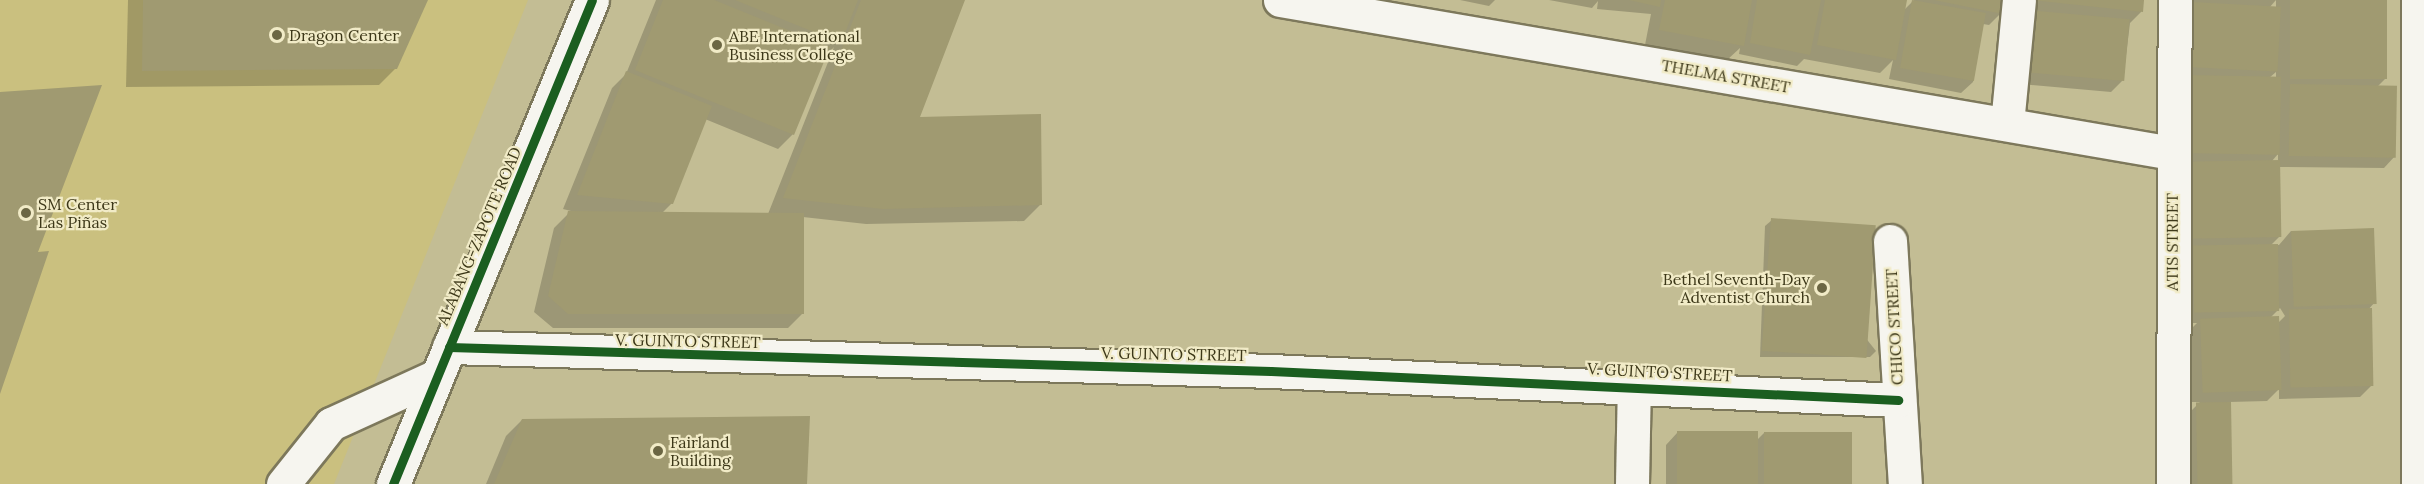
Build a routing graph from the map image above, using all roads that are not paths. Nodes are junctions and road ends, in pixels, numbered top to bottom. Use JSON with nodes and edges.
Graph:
{"nodes":[{"id":1,"x":592,"y":0,"type":"edge"},
{"id":2,"x":1280,"y":0,"type":"edge"},
{"id":3,"x":2019,"y":0,"type":"edge"},
{"id":4,"x":2175,"y":0,"type":"edge"},
{"id":5,"x":2418,"y":0,"type":"edge"},
{"id":6,"x":2007,"y":124,"type":"junction"},
{"id":7,"x":2172,"y":153,"type":"junction"},
{"id":8,"x":1890,"y":241,"type":"dead end"},
{"id":9,"x":449,"y":347,"type":"junction"},
{"id":10,"x":436,"y":376,"type":"junction"},
{"id":11,"x":1634,"y":384,"type":"junction"},
{"id":12,"x":1898,"y":400,"type":"junction"},
{"id":13,"x":284,"y":484,"type":"edge"},
{"id":14,"x":393,"y":484,"type":"edge"},
{"id":15,"x":1632,"y":484,"type":"edge"},
{"id":16,"x":1905,"y":484,"type":"edge"},
{"id":17,"x":2173,"y":484,"type":"edge"},
{"id":18,"x":2418,"y":484,"type":"edge"}],
"edges":[{"from":1,"to":9,"type":"main road","name":"ALABANG-ZAPOTE ROAD"},
{"from":2,"to":6,"type":"main road","name":"THELMA STREET"},
{"from":3,"to":6,"type":"main road"},
{"from":4,"to":7,"type":"main road","name":"ATIS STREET"},
{"from":5,"to":18,"type":"main road"},
{"from":6,"to":7,"type":"main road","name":"THELMA STREET"},
{"from":7,"to":17,"type":"main road","name":"ATIS STREET"},
{"from":8,"to":12,"type":"main road","name":"CHICO STREET"},
{"from":9,"to":10,"type":"main road","name":"ALABANG-ZAPOTE ROAD"},
{"from":9,"to":11,"type":"main road","name":"V. GUINTO STREET"},
{"from":10,"to":13,"type":"main road"},
{"from":10,"to":14,"type":"main road","name":"ALABANG-ZAPOTE ROAD"},
{"from":11,"to":12,"type":"main road","name":"V. GUINTO STREET"},
{"from":11,"to":15,"type":"main road"},
{"from":12,"to":16,"type":"main road","name":"CHICO STREET"}]}
